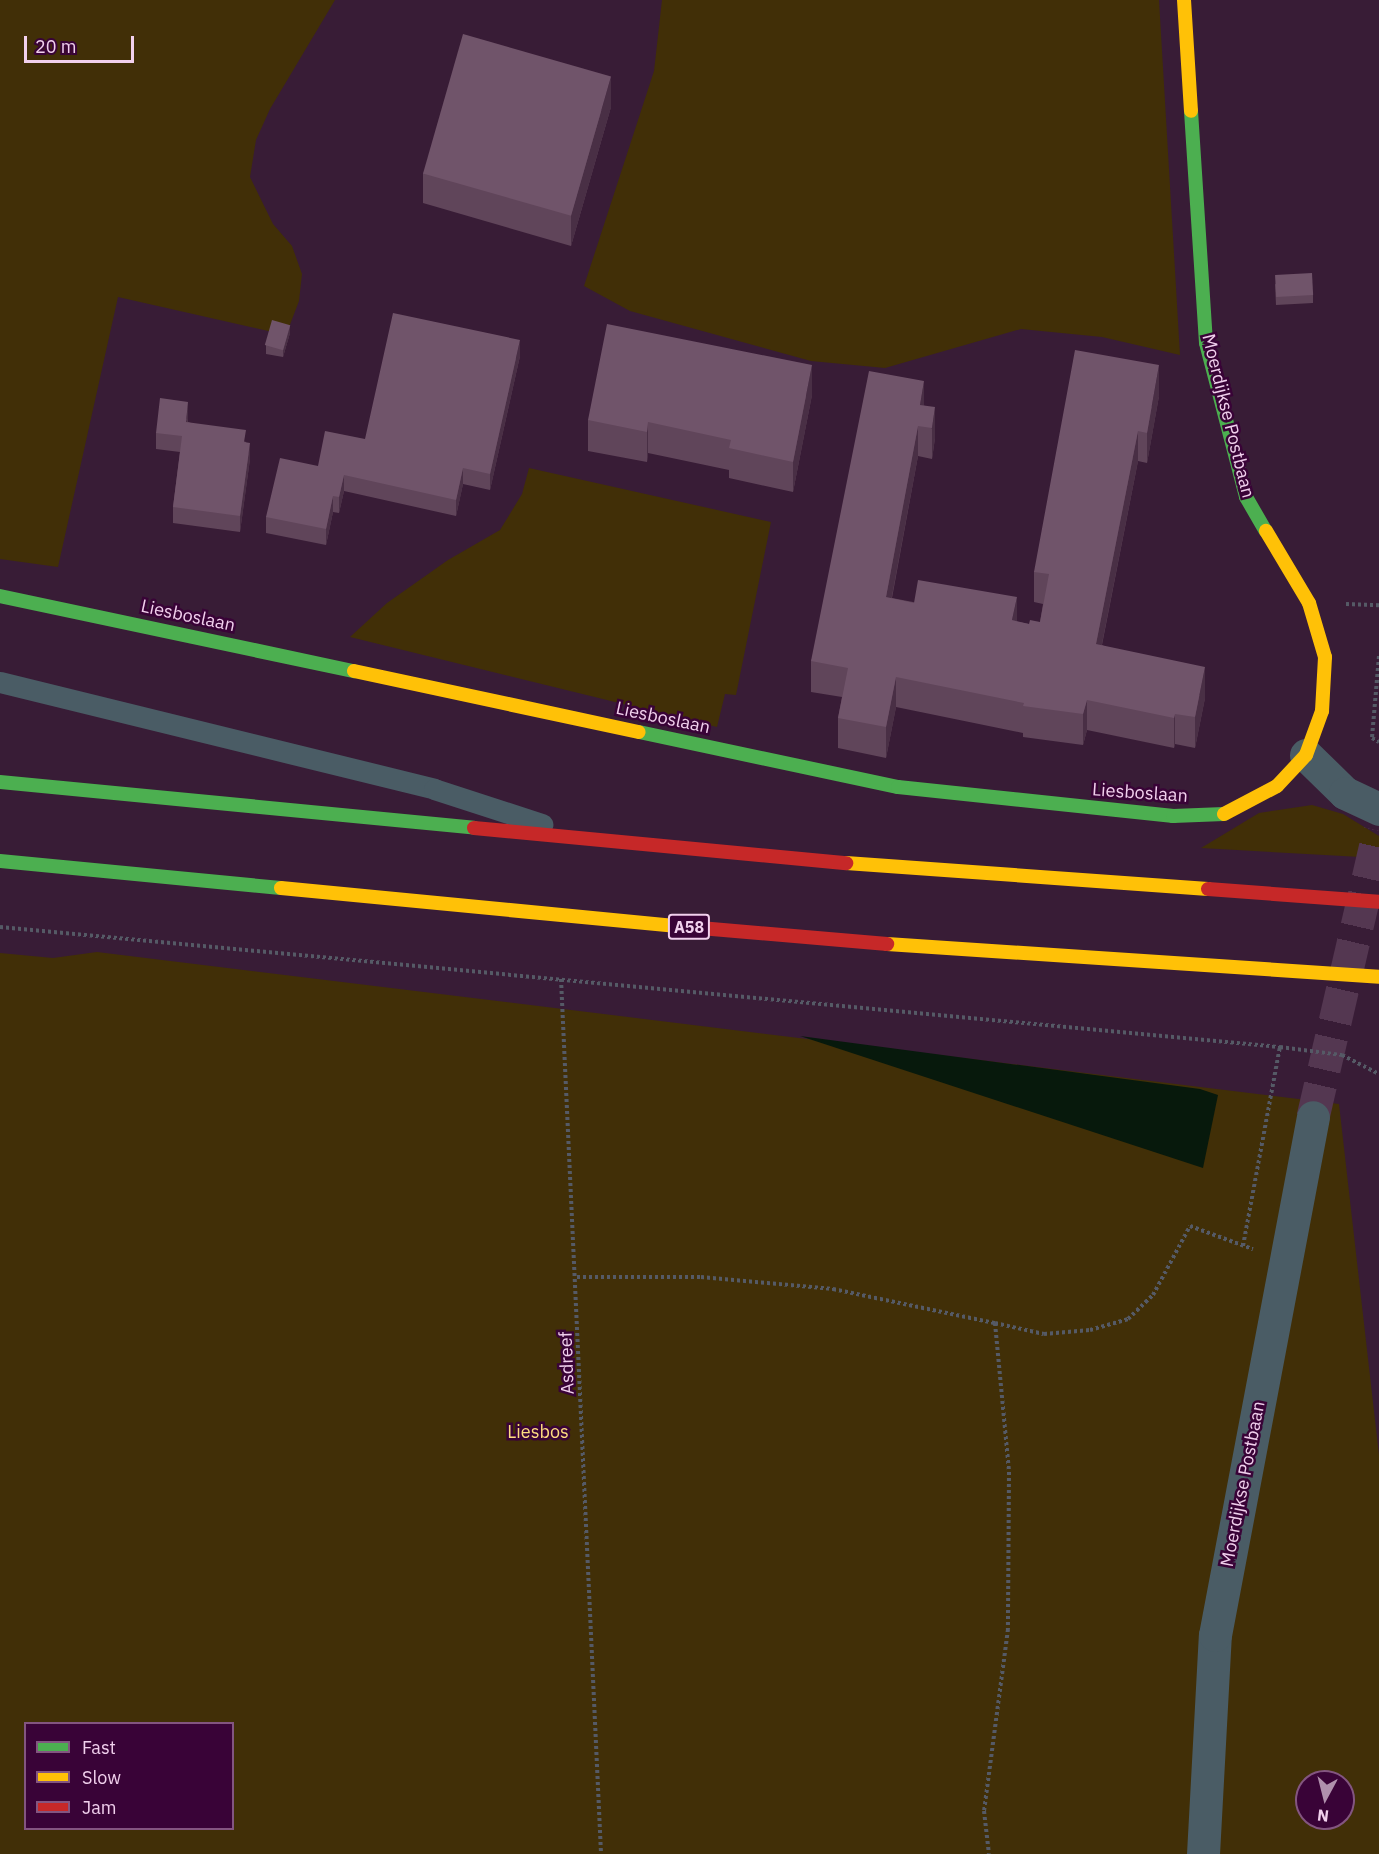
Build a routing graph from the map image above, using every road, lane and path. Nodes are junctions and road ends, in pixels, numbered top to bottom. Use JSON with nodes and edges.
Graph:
{"nodes":[{"id":1,"x":1184,"y":0,"type":"edge"},
{"id":2,"x":0,"y":596,"type":"edge"},
{"id":3,"x":1379,"y":656,"type":"edge"},
{"id":4,"x":0,"y":682,"type":"edge"},
{"id":5,"x":1379,"y":742,"type":"edge"},
{"id":6,"x":1306,"y":755,"type":"junction"},
{"id":7,"x":0,"y":782,"type":"edge"},
{"id":8,"x":1379,"y":809,"type":"edge"},
{"id":9,"x":594,"y":841,"type":"junction"},
{"id":10,"x":0,"y":861,"type":"edge"},
{"id":11,"x":1379,"y":902,"type":"edge"},
{"id":12,"x":0,"y":927,"type":"edge"},
{"id":13,"x":1379,"y":977,"type":"edge"},
{"id":14,"x":561,"y":979,"type":"junction"},
{"id":15,"x":1280,"y":1047,"type":"junction"},
{"id":16,"x":1379,"y":1074,"type":"edge"},
{"id":17,"x":1313,"y":1118,"type":"tunnel mouth"},
{"id":18,"x":577,"y":1277,"type":"junction"},
{"id":19,"x":995,"y":1323,"type":"junction"},
{"id":20,"x":601,"y":1854,"type":"edge"},
{"id":21,"x":989,"y":1854,"type":"edge"},
{"id":22,"x":1203,"y":1854,"type":"edge"}],
"edges":[{"from":1,"to":6,"type":"main road","name":"Moerdijkse Postbaan"},
{"from":2,"to":6,"type":"main road","name":"Liesboslaan"},
{"from":3,"to":5,"type":"path"},
{"from":4,"to":9,"type":"lane"},
{"from":6,"to":8,"type":"street"},
{"from":7,"to":9,"type":"main road"},
{"from":9,"to":11,"type":"main road"},
{"from":10,"to":13,"type":"main road","number":"A58"},
{"from":12,"to":14,"type":"path"},
{"from":14,"to":15,"type":"path"},
{"from":14,"to":18,"type":"path","name":"Asdreef"},
{"from":15,"to":16,"type":"path"},
{"from":15,"to":19,"type":"path"},
{"from":17,"to":22,"type":"street","name":"Moerdijkse Postbaan"},
{"from":18,"to":19,"type":"path"},
{"from":18,"to":20,"type":"path","name":"Asdreef"},
{"from":19,"to":21,"type":"path"}]}
